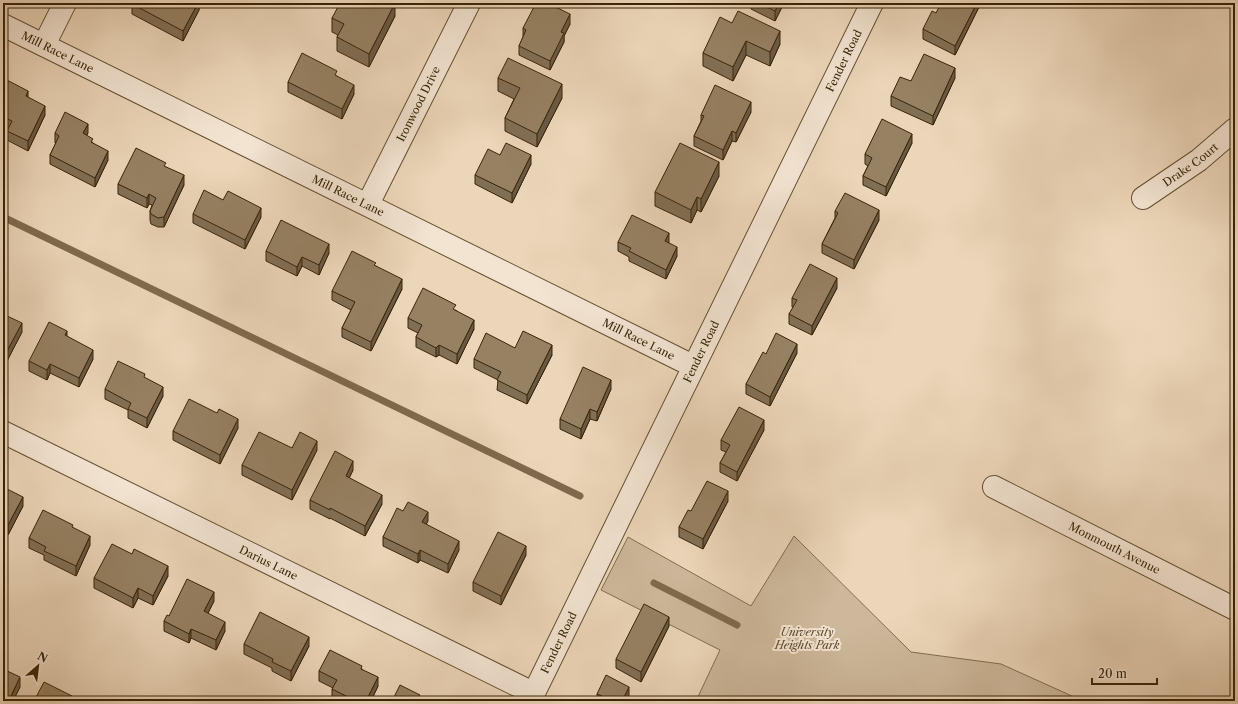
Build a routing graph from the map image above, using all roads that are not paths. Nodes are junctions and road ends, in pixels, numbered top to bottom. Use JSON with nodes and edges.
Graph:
{"nodes":[{"id":1,"x":64,"y":3,"type":"edge"},
{"id":2,"x":469,"y":3,"type":"edge"},
{"id":3,"x":872,"y":3,"type":"edge"},
{"id":4,"x":3,"y":25,"type":"edge"},
{"id":5,"x":44,"y":45,"type":"junction"},
{"id":6,"x":1235,"y":128,"type":"edge"},
{"id":7,"x":1143,"y":198,"type":"dead end"},
{"id":8,"x":368,"y":204,"type":"junction"},
{"id":9,"x":693,"y":366,"type":"junction"},
{"id":10,"x":3,"y":432,"type":"edge"},
{"id":11,"x":994,"y":487,"type":"dead end"},
{"id":12,"x":1235,"y":609,"type":"edge"},
{"id":13,"x":531,"y":697,"type":"edge"}],
"edges":[{"from":1,"to":5,"type":"street"},
{"from":2,"to":8,"type":"street","name":"Ironwood Drive"},
{"from":3,"to":9,"type":"street","name":"Fender Road"},
{"from":4,"to":5,"type":"street","name":"Mill Race Lane"},
{"from":5,"to":8,"type":"street","name":"Mill Race Lane"},
{"from":6,"to":7,"type":"street","name":"Drake Court"},
{"from":8,"to":9,"type":"street","name":"Mill Race Lane"},
{"from":9,"to":13,"type":"street","name":"Fender Road"},
{"from":10,"to":13,"type":"street","name":"Darius Lane"},
{"from":11,"to":12,"type":"street","name":"Monmouth Avenue"}]}
